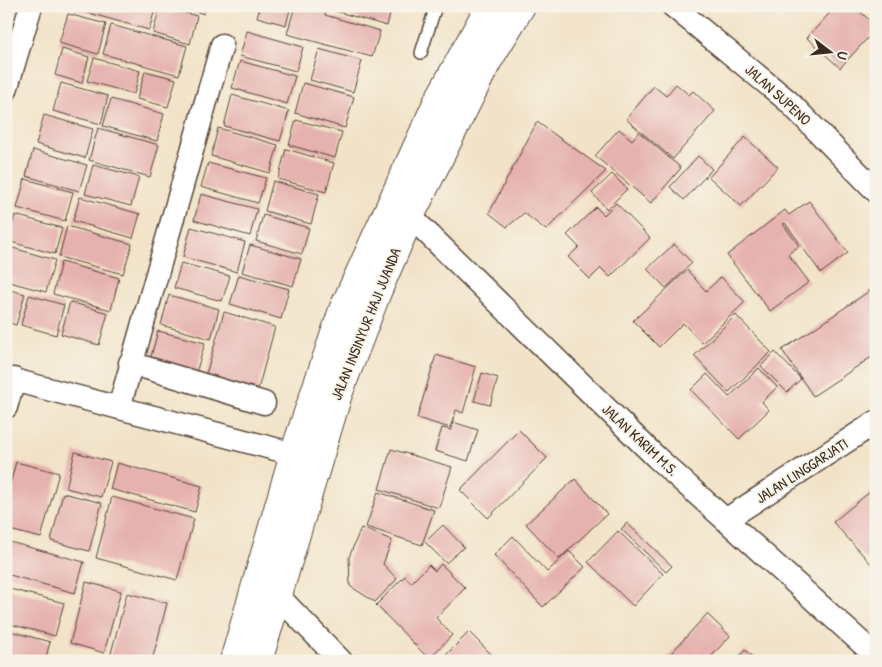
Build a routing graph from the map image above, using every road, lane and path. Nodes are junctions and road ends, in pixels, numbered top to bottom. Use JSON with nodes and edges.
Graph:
{"nodes":[{"id":1,"x":31,"y":6,"type":"edge"},
{"id":2,"x":436,"y":6,"type":"edge"},
{"id":3,"x":490,"y":6,"type":"edge"},
{"id":4,"x":521,"y":6,"type":"edge"},
{"id":5,"x":673,"y":6,"type":"edge"},
{"id":6,"x":222,"y":45,"type":"dead end"},
{"id":7,"x":421,"y":53,"type":"dead end"},
{"id":8,"x":6,"y":90,"type":"edge"},
{"id":9,"x":876,"y":192,"type":"edge"},
{"id":10,"x":410,"y":216,"type":"junction"},
{"id":11,"x":130,"y":363,"type":"junction"},
{"id":12,"x":10,"y":378,"type":"edge"},
{"id":13,"x":264,"y":403,"type":"dead end"},
{"id":14,"x":6,"y":407,"type":"edge"},
{"id":15,"x":119,"y":408,"type":"junction"},
{"id":16,"x":876,"y":422,"type":"edge"},
{"id":17,"x":294,"y":454,"type":"junction"},
{"id":18,"x":727,"y":519,"type":"junction"},
{"id":19,"x":277,"y":595,"type":"junction"},
{"id":20,"x":876,"y":656,"type":"edge"},
{"id":21,"x":234,"y":661,"type":"edge"},
{"id":22,"x":258,"y":661,"type":"edge"},
{"id":23,"x":341,"y":661,"type":"edge"}],
"edges":[{"from":1,"to":8,"type":"street"},
{"from":2,"to":7,"type":"lane"},
{"from":3,"to":17,"type":"main road","name":"JALAN INSINYUR HAJI JUANDA"},
{"from":4,"to":10,"type":"main road","name":"JALAN INSINYUR HAJI JUANDA"},
{"from":5,"to":9,"type":"street","name":"JALAN SUPENO"},
{"from":6,"to":11,"type":"street"},
{"from":10,"to":18,"type":"street","name":"JALAN KARIM M.S."},
{"from":10,"to":19,"type":"main road","name":"JALAN INSINYUR HAJI JUANDA"},
{"from":11,"to":13,"type":"street"},
{"from":11,"to":15,"type":"street"},
{"from":12,"to":14,"type":"street"},
{"from":12,"to":15,"type":"street"},
{"from":15,"to":17,"type":"street"},
{"from":16,"to":18,"type":"street","name":"JALAN LINGGARJATI"},
{"from":17,"to":21,"type":"main road","name":"JALAN INSINYUR HAJI JUANDA"},
{"from":18,"to":20,"type":"street","name":"JALAN KARIM M.S."},
{"from":19,"to":22,"type":"main road","name":"JALAN INSINYUR HAJI JUANDA"},
{"from":19,"to":23,"type":"street"}]}
